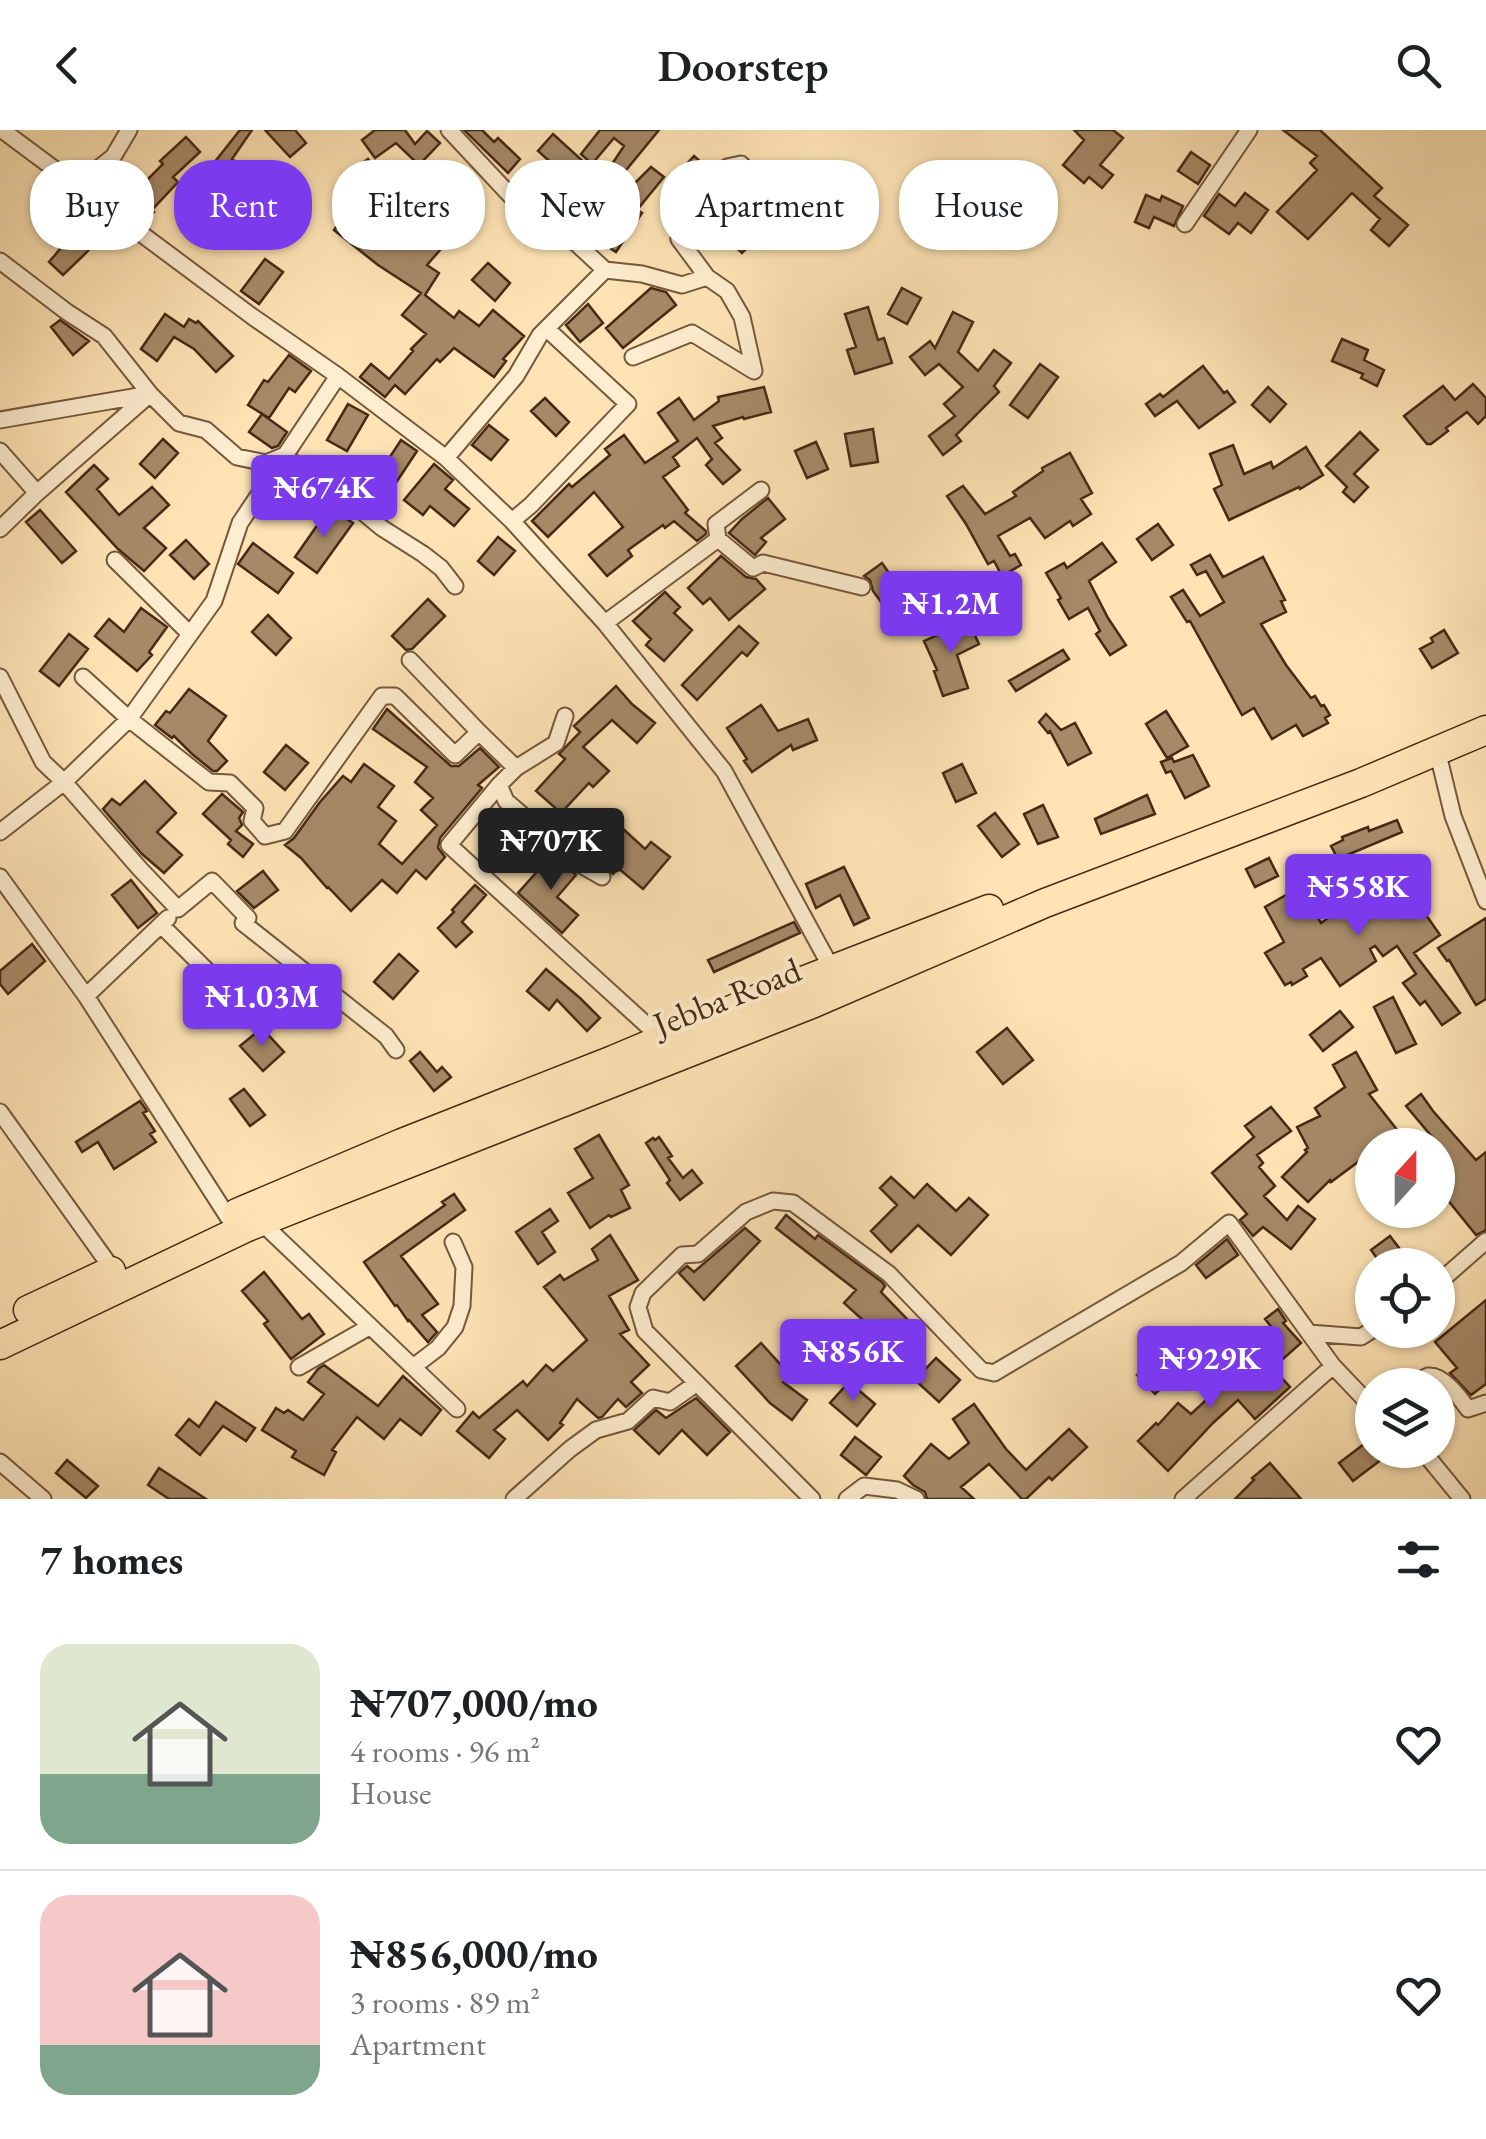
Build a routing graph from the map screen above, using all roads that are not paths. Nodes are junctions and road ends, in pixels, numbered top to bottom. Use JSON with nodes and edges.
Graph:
{"nodes":[{"id":1,"x":2,"y":130,"type":"edge"},
{"id":2,"x":130,"y":130,"type":"edge"},
{"id":3,"x":449,"y":130,"type":"edge"},
{"id":4,"x":1248,"y":130,"type":"edge"},
{"id":5,"x":42,"y":160,"type":"edge"},
{"id":6,"x":108,"y":160,"type":"edge"},
{"id":7,"x":1185,"y":224,"type":"dead end"},
{"id":8,"x":154,"y":244,"type":"edge"},
{"id":9,"x":687,"y":250,"type":"edge"},
{"id":10,"x":0,"y":262,"type":"edge"},
{"id":11,"x":605,"y":270,"type":"junction"},
{"id":12,"x":707,"y":276,"type":"junction"},
{"id":13,"x":547,"y":329,"type":"junction"},
{"id":14,"x":633,"y":357,"type":"dead end"},
{"id":15,"x":338,"y":376,"type":"junction"},
{"id":16,"x":150,"y":394,"type":"junction"},
{"id":17,"x":0,"y":420,"type":"edge"},
{"id":18,"x":0,"y":451,"type":"edge"},
{"id":19,"x":284,"y":456,"type":"junction"},
{"id":20,"x":446,"y":458,"type":"junction"},
{"id":21,"x":761,"y":490,"type":"dead end"},
{"id":22,"x":37,"y":493,"type":"junction"},
{"id":23,"x":512,"y":522,"type":"junction"},
{"id":24,"x":0,"y":529,"type":"edge"},
{"id":25,"x":718,"y":540,"type":"junction"},
{"id":26,"x":115,"y":560,"type":"dead end"},
{"id":27,"x":455,"y":586,"type":"dead end"},
{"id":28,"x":862,"y":587,"type":"dead end"},
{"id":29,"x":605,"y":623,"type":"junction"},
{"id":30,"x":190,"y":634,"type":"junction"},
{"id":31,"x":410,"y":660,"type":"dead end"},
{"id":32,"x":0,"y":677,"type":"edge"},
{"id":33,"x":83,"y":677,"type":"dead end"},
{"id":34,"x":1486,"y":714,"type":"edge"},
{"id":35,"x":566,"y":716,"type":"dead end"},
{"id":36,"x":129,"y":719,"type":"junction"},
{"id":37,"x":1486,"y":730,"type":"edge"},
{"id":38,"x":479,"y":732,"type":"junction"},
{"id":39,"x":1437,"y":750,"type":"junction"},
{"id":40,"x":516,"y":768,"type":"junction"},
{"id":41,"x":64,"y":782,"type":"junction"},
{"id":42,"x":499,"y":785,"type":"junction"},
{"id":43,"x":0,"y":832,"type":"edge"},
{"id":44,"x":0,"y":877,"type":"edge"},
{"id":45,"x":602,"y":877,"type":"dead end"},
{"id":46,"x":1486,"y":901,"type":"edge"},
{"id":47,"x":178,"y":909,"type":"junction"},
{"id":48,"x":161,"y":925,"type":"junction"},
{"id":49,"x":832,"y":968,"type":"junction"},
{"id":50,"x":86,"y":996,"type":"junction"},
{"id":51,"x":256,"y":1020,"type":"dead end"},
{"id":52,"x":662,"y":1039,"type":"junction"},
{"id":53,"x":396,"y":1050,"type":"dead end"},
{"id":54,"x":0,"y":1112,"type":"edge"},
{"id":55,"x":228,"y":1217,"type":"junction"},
{"id":56,"x":262,"y":1223,"type":"junction"},
{"id":57,"x":1486,"y":1241,"type":"edge"},
{"id":58,"x":453,"y":1242,"type":"dead end"},
{"id":59,"x":1455,"y":1268,"type":"edge"},
{"id":60,"x":113,"y":1270,"type":"junction"},
{"id":61,"x":0,"y":1324,"type":"edge"},
{"id":62,"x":369,"y":1328,"type":"junction"},
{"id":63,"x":1309,"y":1333,"type":"junction"},
{"id":64,"x":1355,"y":1337,"type":"edge"},
{"id":65,"x":0,"y":1344,"type":"edge"},
{"id":66,"x":1333,"y":1366,"type":"junction"},
{"id":67,"x":299,"y":1367,"type":"dead end"},
{"id":68,"x":413,"y":1368,"type":"junction"},
{"id":69,"x":697,"y":1384,"type":"junction"},
{"id":70,"x":1355,"y":1389,"type":"edge"},
{"id":71,"x":1455,"y":1391,"type":"edge"},
{"id":72,"x":1486,"y":1403,"type":"edge"},
{"id":73,"x":457,"y":1409,"type":"dead end"},
{"id":74,"x":0,"y":1462,"type":"edge"},
{"id":75,"x":1437,"y":1468,"type":"edge"},
{"id":76,"x":43,"y":1499,"type":"edge"},
{"id":77,"x":514,"y":1499,"type":"edge"},
{"id":78,"x":812,"y":1499,"type":"edge"},
{"id":79,"x":847,"y":1499,"type":"edge"},
{"id":80,"x":916,"y":1499,"type":"edge"},
{"id":81,"x":1183,"y":1499,"type":"edge"},
{"id":82,"x":1462,"y":1499,"type":"edge"}],
"edges":[{"from":1,"to":5,"type":"street"},
{"from":2,"to":6,"type":"street"},
{"from":3,"to":11,"type":"street"},
{"from":4,"to":7,"type":"street"},
{"from":8,"to":15,"type":"street"},
{"from":9,"to":12,"type":"street"},
{"from":10,"to":16,"type":"street"},
{"from":11,"to":12,"type":"street"},
{"from":11,"to":13,"type":"street"},
{"from":12,"to":14,"type":"street"},
{"from":13,"to":20,"type":"street"},
{"from":13,"to":23,"type":"street"},
{"from":15,"to":19,"type":"street"},
{"from":15,"to":20,"type":"street"},
{"from":16,"to":17,"type":"street"},
{"from":16,"to":19,"type":"street"},
{"from":16,"to":22,"type":"street"},
{"from":18,"to":22,"type":"street"},
{"from":19,"to":27,"type":"street"},
{"from":19,"to":30,"type":"street"},
{"from":20,"to":23,"type":"street"},
{"from":21,"to":25,"type":"street"},
{"from":22,"to":24,"type":"street"},
{"from":23,"to":29,"type":"street"},
{"from":25,"to":28,"type":"street"},
{"from":25,"to":29,"type":"street"},
{"from":26,"to":30,"type":"street"},
{"from":29,"to":49,"type":"street"},
{"from":30,"to":36,"type":"street"},
{"from":31,"to":38,"type":"street"},
{"from":32,"to":41,"type":"street"},
{"from":33,"to":36,"type":"street"},
{"from":34,"to":49,"type":"highway"},
{"from":35,"to":40,"type":"street"},
{"from":36,"to":38,"type":"street"},
{"from":36,"to":41,"type":"street"},
{"from":37,"to":39,"type":"highway","name":"Jebba Road"},
{"from":38,"to":40,"type":"street"},
{"from":39,"to":46,"type":"street"},
{"from":39,"to":56,"type":"highway","name":"Jebba Road"},
{"from":40,"to":42,"type":"street"},
{"from":41,"to":43,"type":"street"},
{"from":41,"to":47,"type":"street"},
{"from":42,"to":45,"type":"street"},
{"from":42,"to":52,"type":"street"},
{"from":44,"to":50,"type":"street"},
{"from":47,"to":48,"type":"street"},
{"from":47,"to":53,"type":"street"},
{"from":48,"to":50,"type":"street"},
{"from":48,"to":51,"type":"street"},
{"from":49,"to":52,"type":"highway"},
{"from":50,"to":55,"type":"street"},
{"from":52,"to":55,"type":"highway"},
{"from":54,"to":60,"type":"street"},
{"from":55,"to":60,"type":"highway"},
{"from":56,"to":62,"type":"street"},
{"from":56,"to":65,"type":"highway","name":"Jebba Road"},
{"from":57,"to":59,"type":"street"},
{"from":58,"to":68,"type":"street"},
{"from":60,"to":61,"type":"highway"},
{"from":62,"to":67,"type":"street"},
{"from":62,"to":68,"type":"street"},
{"from":63,"to":64,"type":"street"},
{"from":63,"to":66,"type":"street"},
{"from":63,"to":69,"type":"street"},
{"from":66,"to":70,"type":"street"},
{"from":66,"to":81,"type":"street"},
{"from":68,"to":73,"type":"street"},
{"from":69,"to":77,"type":"street"},
{"from":69,"to":78,"type":"street"},
{"from":71,"to":72,"type":"street"},
{"from":74,"to":76,"type":"street"},
{"from":75,"to":82,"type":"street"},
{"from":79,"to":80,"type":"street"}]}
